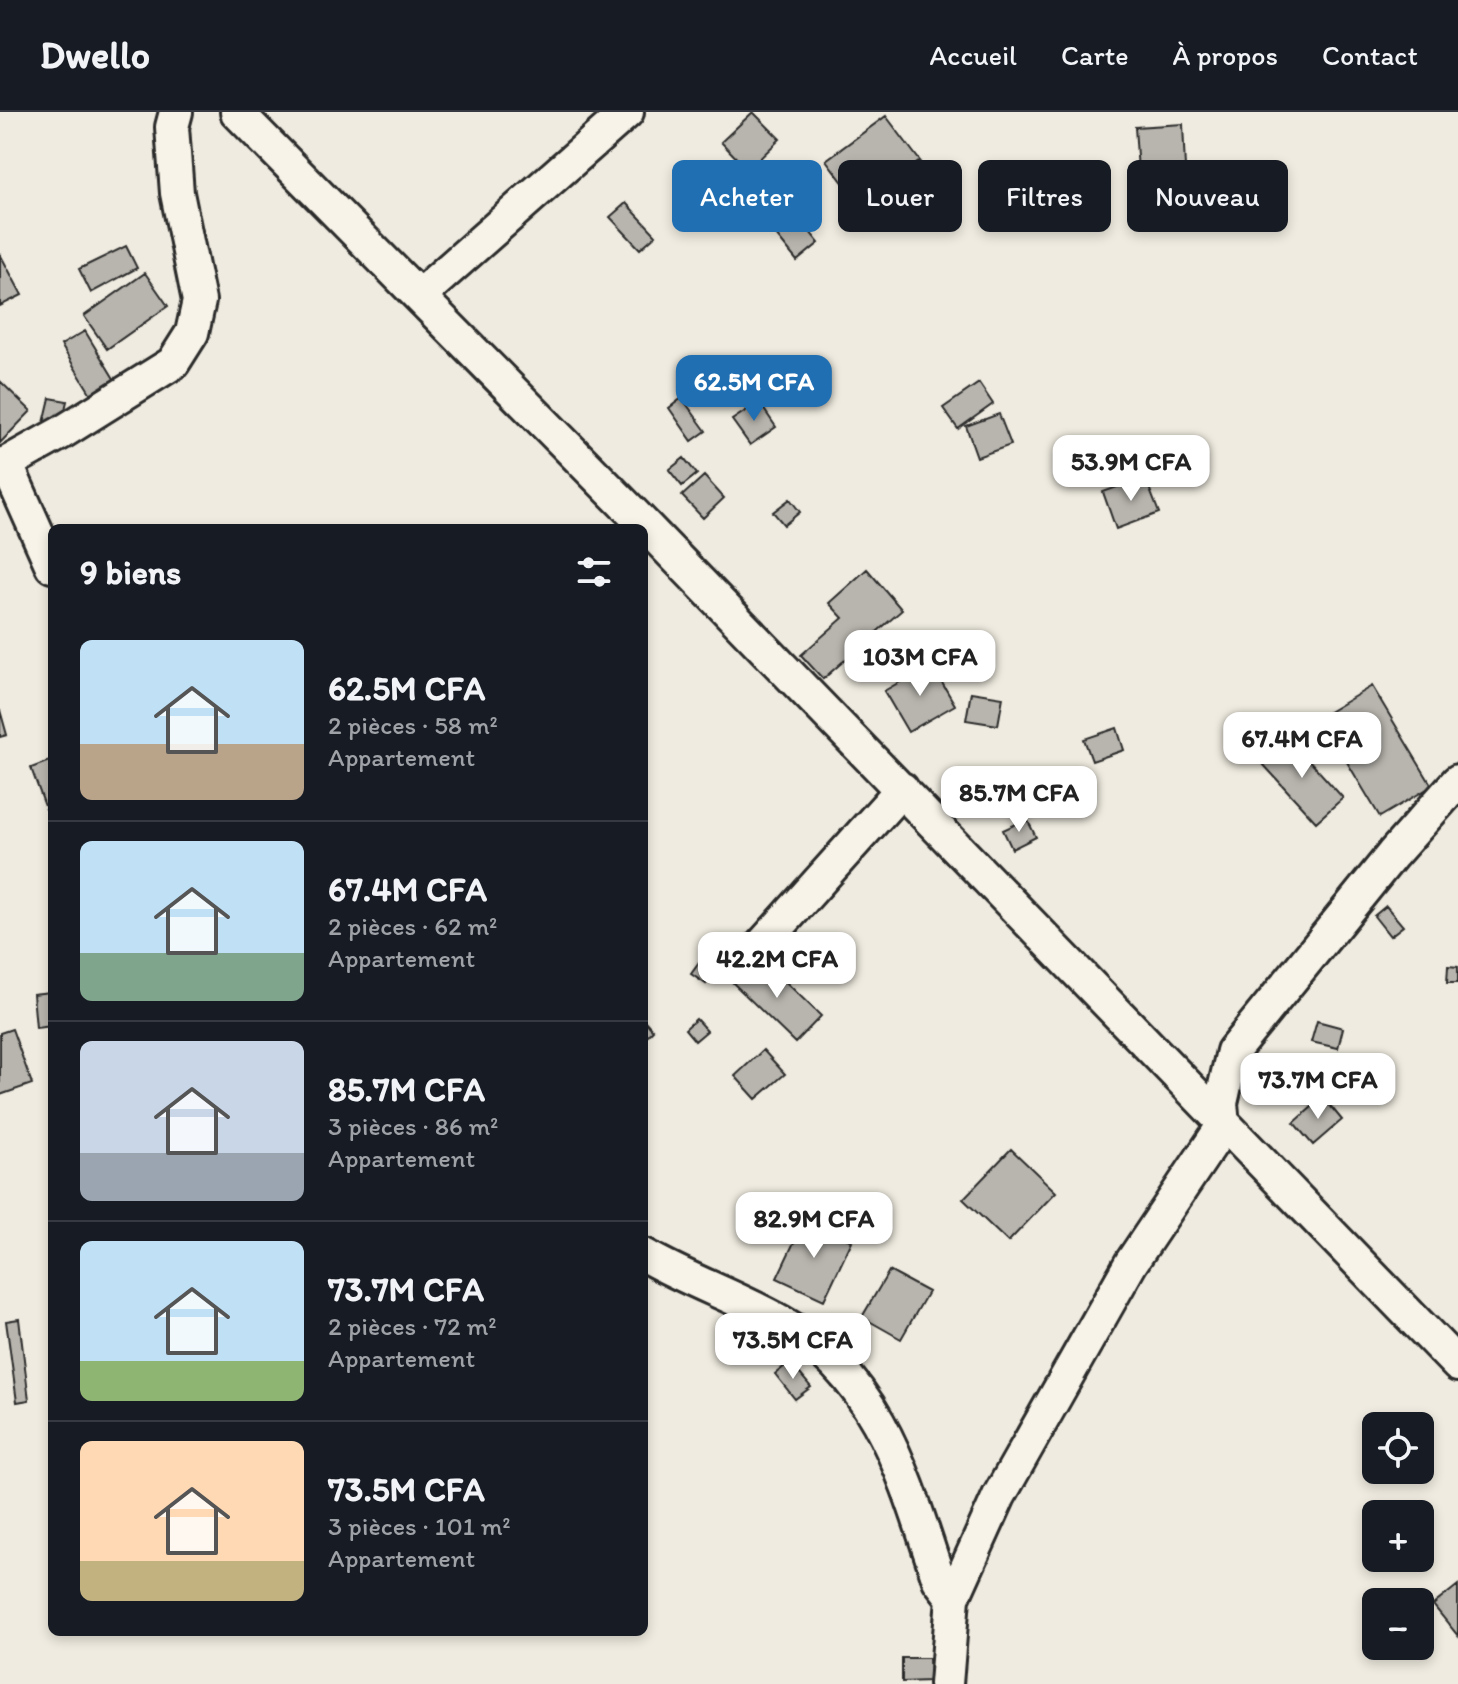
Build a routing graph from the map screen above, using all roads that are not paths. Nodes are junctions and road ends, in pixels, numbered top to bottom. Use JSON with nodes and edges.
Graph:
{"nodes":[{"id":1,"x":176,"y":112,"type":"edge"},
{"id":2,"x":237,"y":112,"type":"edge"},
{"id":3,"x":627,"y":112,"type":"edge"},
{"id":4,"x":419,"y":296,"type":"junction"},
{"id":5,"x":3,"y":465,"type":"edge"},
{"id":6,"x":642,"y":524,"type":"edge"},
{"id":7,"x":648,"y":530,"type":"edge"},
{"id":8,"x":48,"y":558,"type":"edge"},
{"id":9,"x":1458,"y":781,"type":"edge"},
{"id":10,"x":902,"y":789,"type":"junction"},
{"id":11,"x":762,"y":945,"type":"dead end"},
{"id":12,"x":1223,"y":1126,"type":"junction"},
{"id":13,"x":648,"y":1257,"type":"edge"},
{"id":14,"x":1458,"y":1365,"type":"edge"},
{"id":15,"x":953,"y":1598,"type":"junction"},
{"id":16,"x":946,"y":1684,"type":"edge"}],
"edges":[{"from":1,"to":5,"type":"street"},
{"from":2,"to":4,"type":"street"},
{"from":3,"to":4,"type":"street"},
{"from":4,"to":6,"type":"street"},
{"from":5,"to":8,"type":"street"},
{"from":7,"to":10,"type":"street"},
{"from":9,"to":12,"type":"street"},
{"from":10,"to":11,"type":"street"},
{"from":10,"to":12,"type":"street"},
{"from":12,"to":14,"type":"street"},
{"from":12,"to":15,"type":"street"},
{"from":13,"to":15,"type":"street"},
{"from":15,"to":16,"type":"street"}]}
